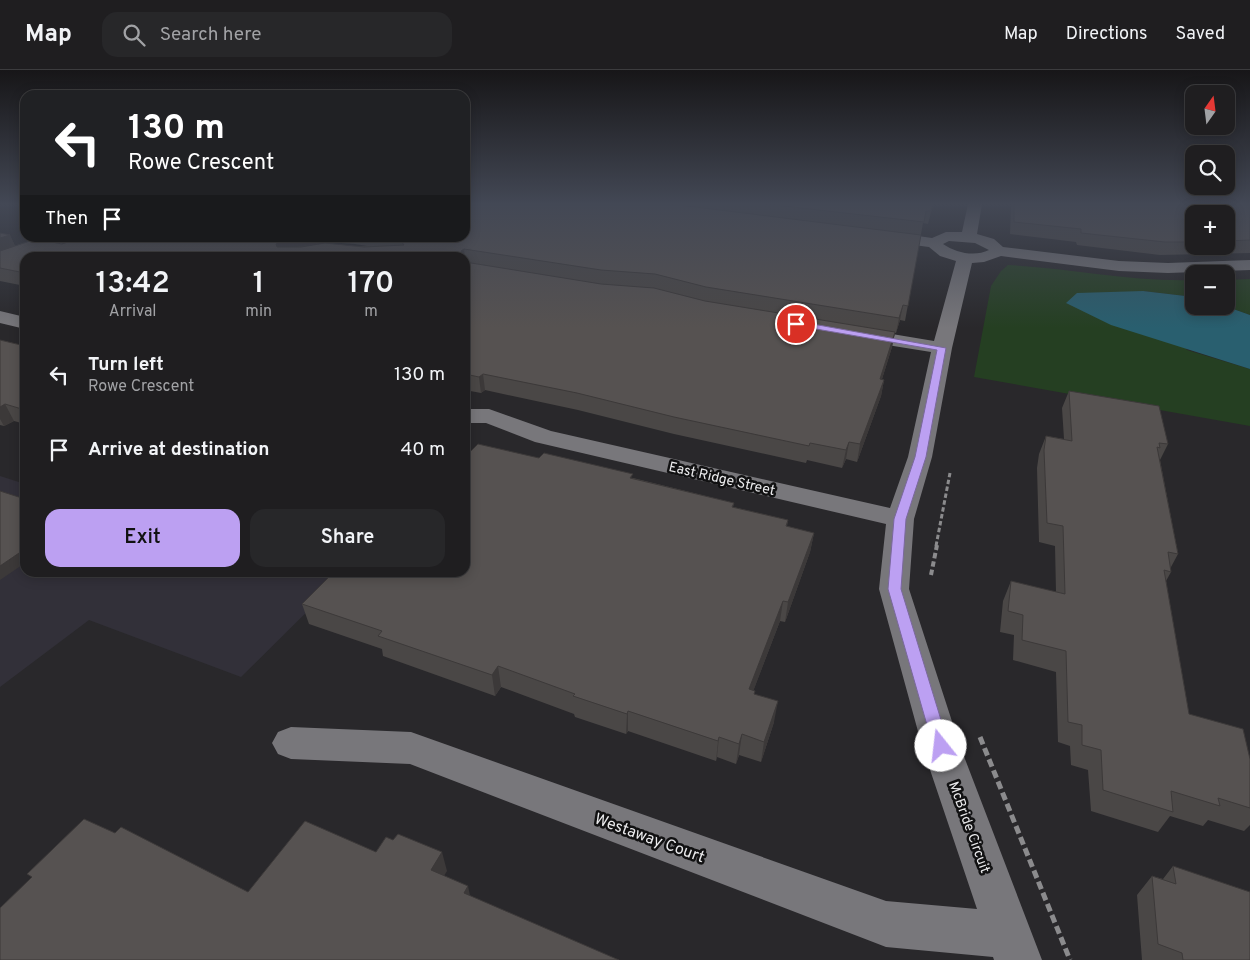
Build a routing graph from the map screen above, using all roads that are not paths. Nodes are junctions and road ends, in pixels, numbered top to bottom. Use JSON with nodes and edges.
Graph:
{"nodes":[{"id":1,"x":42,"y":246,"type":"edge"},
{"id":2,"x":936,"y":246,"type":"edge"},
{"id":3,"x":966,"y":247,"type":"junction"},
{"id":4,"x":23,"y":252,"type":"edge"},
{"id":5,"x":20,"y":253,"type":"edge"},
{"id":6,"x":0,"y":260,"type":"edge"},
{"id":7,"x":1250,"y":265,"type":"edge"},
{"id":8,"x":0,"y":317,"type":"edge"},
{"id":9,"x":20,"y":322,"type":"edge"},
{"id":10,"x":837,"y":331,"type":"edge"},
{"id":11,"x":942,"y":348,"type":"junction"},
{"id":12,"x":470,"y":416,"type":"edge"},
{"id":13,"x":470,"y":433,"type":"edge"},
{"id":14,"x":544,"y":436,"type":"junction"},
{"id":15,"x":900,"y":519,"type":"junction"},
{"id":16,"x":291,"y":743,"type":"dead end"},
{"id":17,"x":1014,"y":947,"type":"edge"}],
"edges":[{"from":1,"to":4,"type":"street"},
{"from":2,"to":3,"type":"street"},
{"from":3,"to":7,"type":"street"},
{"from":3,"to":11,"type":"street","name":"McBride Circuit"},
{"from":5,"to":6,"type":"street"},
{"from":8,"to":9,"type":"street"},
{"from":10,"to":11,"type":"street"},
{"from":11,"to":15,"type":"street","name":"McBride Circuit"},
{"from":12,"to":14,"type":"street","name":"East Ridge Street"},
{"from":13,"to":14,"type":"street","name":"East Ridge Street"},
{"from":14,"to":15,"type":"street","name":"East Ridge Street"},
{"from":15,"to":17,"type":"street","name":"McBride Circuit"},
{"from":16,"to":17,"type":"street","name":"Westaway Court"}]}
